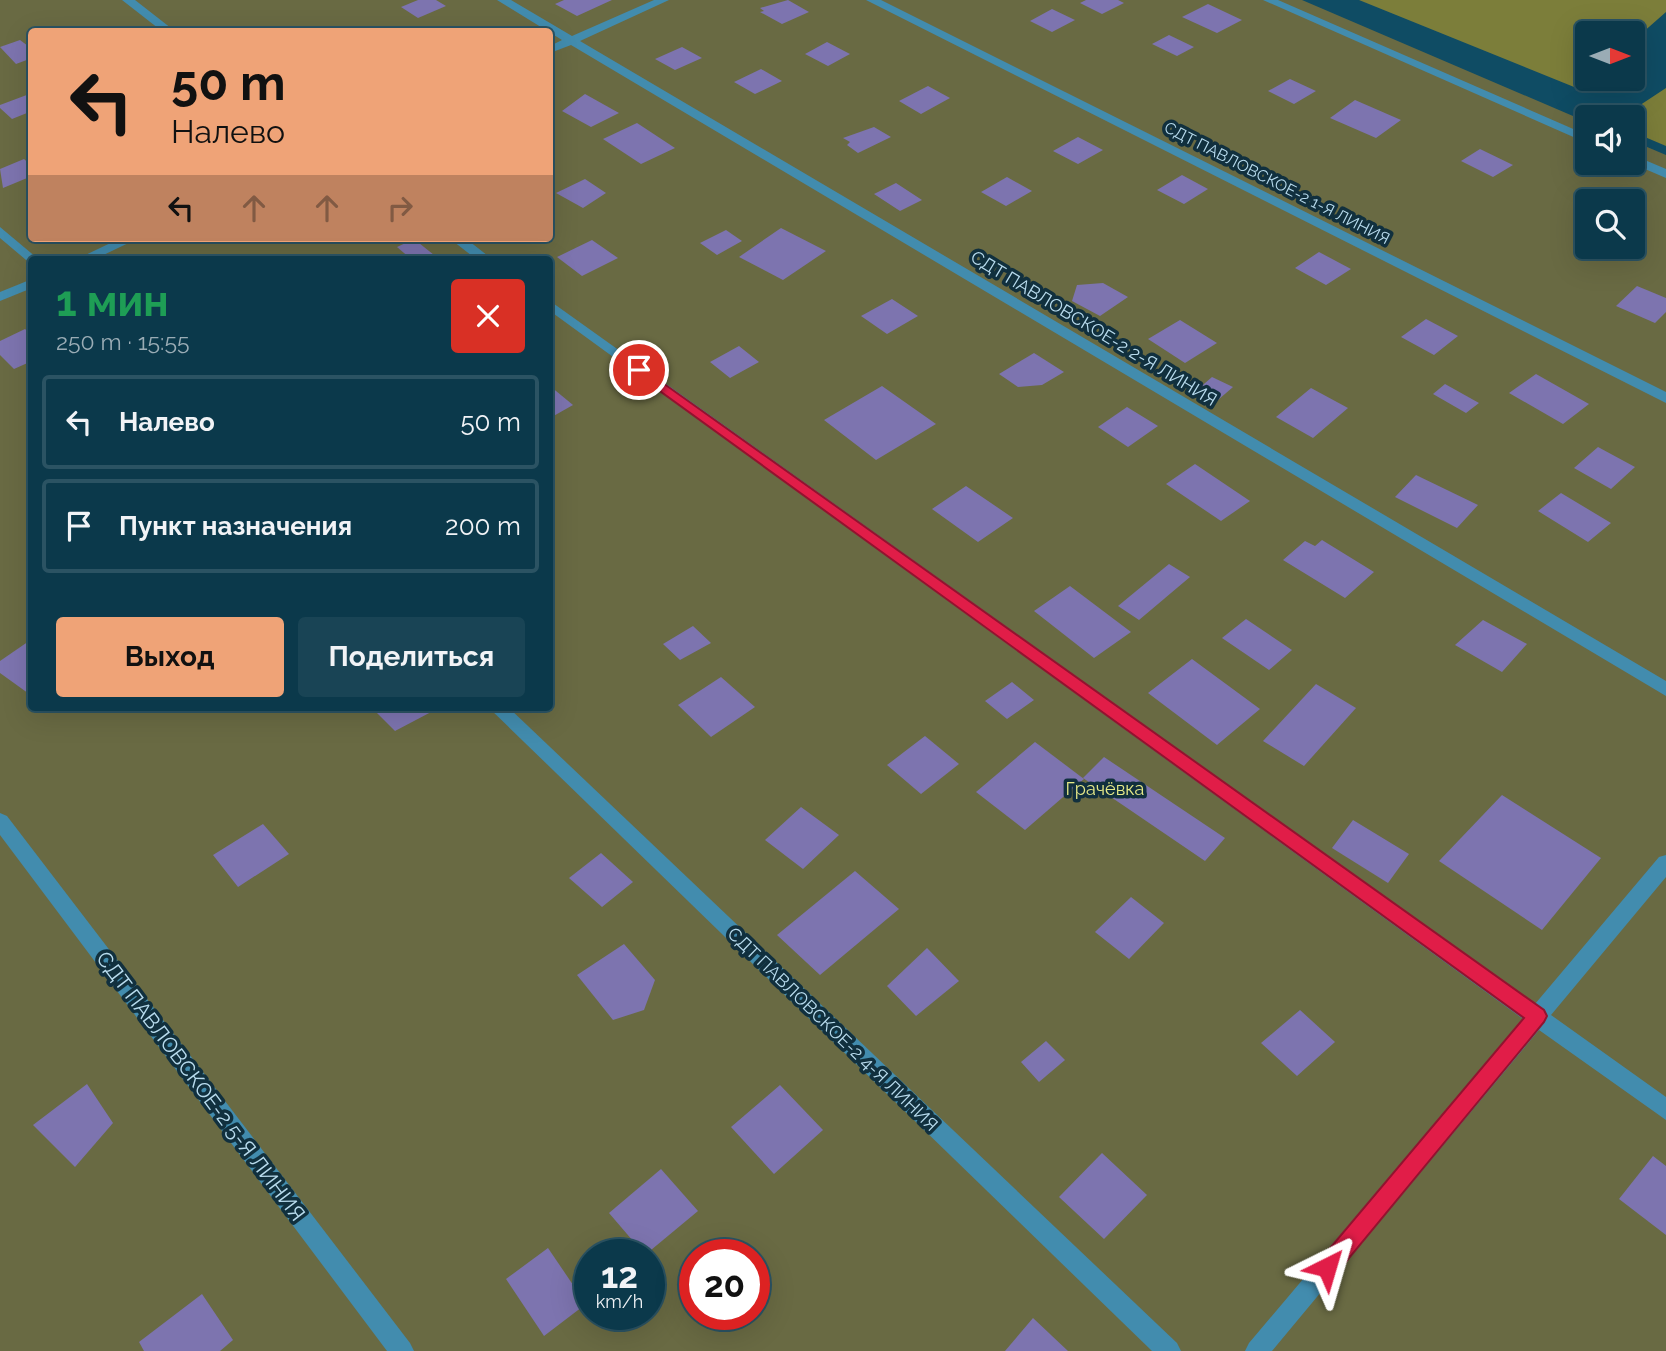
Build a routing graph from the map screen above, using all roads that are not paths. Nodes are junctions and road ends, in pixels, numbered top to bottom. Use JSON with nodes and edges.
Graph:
{"nodes":[{"id":1,"x":128,"y":0,"type":"edge"},
{"id":2,"x":503,"y":0,"type":"edge"},
{"id":3,"x":663,"y":0,"type":"edge"},
{"id":4,"x":873,"y":0,"type":"edge"},
{"id":5,"x":1269,"y":0,"type":"edge"},
{"id":6,"x":166,"y":28,"type":"edge"},
{"id":7,"x":550,"y":28,"type":"edge"},
{"id":8,"x":553,"y":30,"type":"edge"},
{"id":9,"x":570,"y":40,"type":"junction"},
{"id":10,"x":553,"y":48,"type":"edge"},
{"id":11,"x":1575,"y":134,"type":"edge"},
{"id":12,"x":1645,"y":164,"type":"edge"},
{"id":13,"x":1666,"y":174,"type":"edge"},
{"id":14,"x":0,"y":231,"type":"edge"},
{"id":15,"x":123,"y":242,"type":"edge"},
{"id":16,"x":462,"y":242,"type":"edge"},
{"id":17,"x":91,"y":256,"type":"edge"},
{"id":18,"x":481,"y":256,"type":"edge"},
{"id":19,"x":28,"y":257,"type":"edge"},
{"id":20,"x":28,"y":285,"type":"edge"},
{"id":21,"x":0,"y":297,"type":"edge"},
{"id":22,"x":553,"y":307,"type":"edge"},
{"id":23,"x":1666,"y":398,"type":"edge"},
{"id":24,"x":1666,"y":689,"type":"edge"},
{"id":25,"x":501,"y":711,"type":"edge"},
{"id":26,"x":0,"y":821,"type":"edge"},
{"id":27,"x":1666,"y":863,"type":"edge"},
{"id":28,"x":1537,"y":1016,"type":"junction"},
{"id":29,"x":1666,"y":1110,"type":"edge"},
{"id":30,"x":401,"y":1351,"type":"edge"},
{"id":31,"x":1168,"y":1351,"type":"edge"},
{"id":32,"x":1258,"y":1351,"type":"edge"}],
"edges":[{"from":1,"to":6,"type":"lane"},
{"from":2,"to":7,"type":"lane","name":"СДТ ПАВЛОВСКОЕ-2 2-Я ЛИНИЯ"},
{"from":3,"to":9,"type":"lane"},
{"from":4,"to":23,"type":"lane","name":"СДТ ПАВЛОВСКОЕ-2 1-Я ЛИНИЯ"},
{"from":5,"to":11,"type":"lane"},
{"from":8,"to":9,"type":"lane","name":"СДТ ПАВЛОВСКОЕ-2 2-Я ЛИНИЯ"},
{"from":9,"to":10,"type":"lane"},
{"from":9,"to":24,"type":"lane","name":"СДТ ПАВЛОВСКОЕ-2 2-Я ЛИНИЯ"},
{"from":12,"to":13,"type":"lane"},
{"from":14,"to":19,"type":"lane"},
{"from":15,"to":17,"type":"lane"},
{"from":16,"to":18,"type":"lane"},
{"from":20,"to":21,"type":"lane"},
{"from":22,"to":28,"type":"lane"},
{"from":25,"to":31,"type":"lane","name":"СДТ ПАВЛОВСКОЕ-2 4-Я ЛИНИЯ"},
{"from":26,"to":30,"type":"lane","name":"СДТ ПАВЛОВСКОЕ-2 5-Я ЛИНИЯ"},
{"from":27,"to":28,"type":"lane"},
{"from":28,"to":29,"type":"lane"},
{"from":28,"to":32,"type":"lane"}]}
